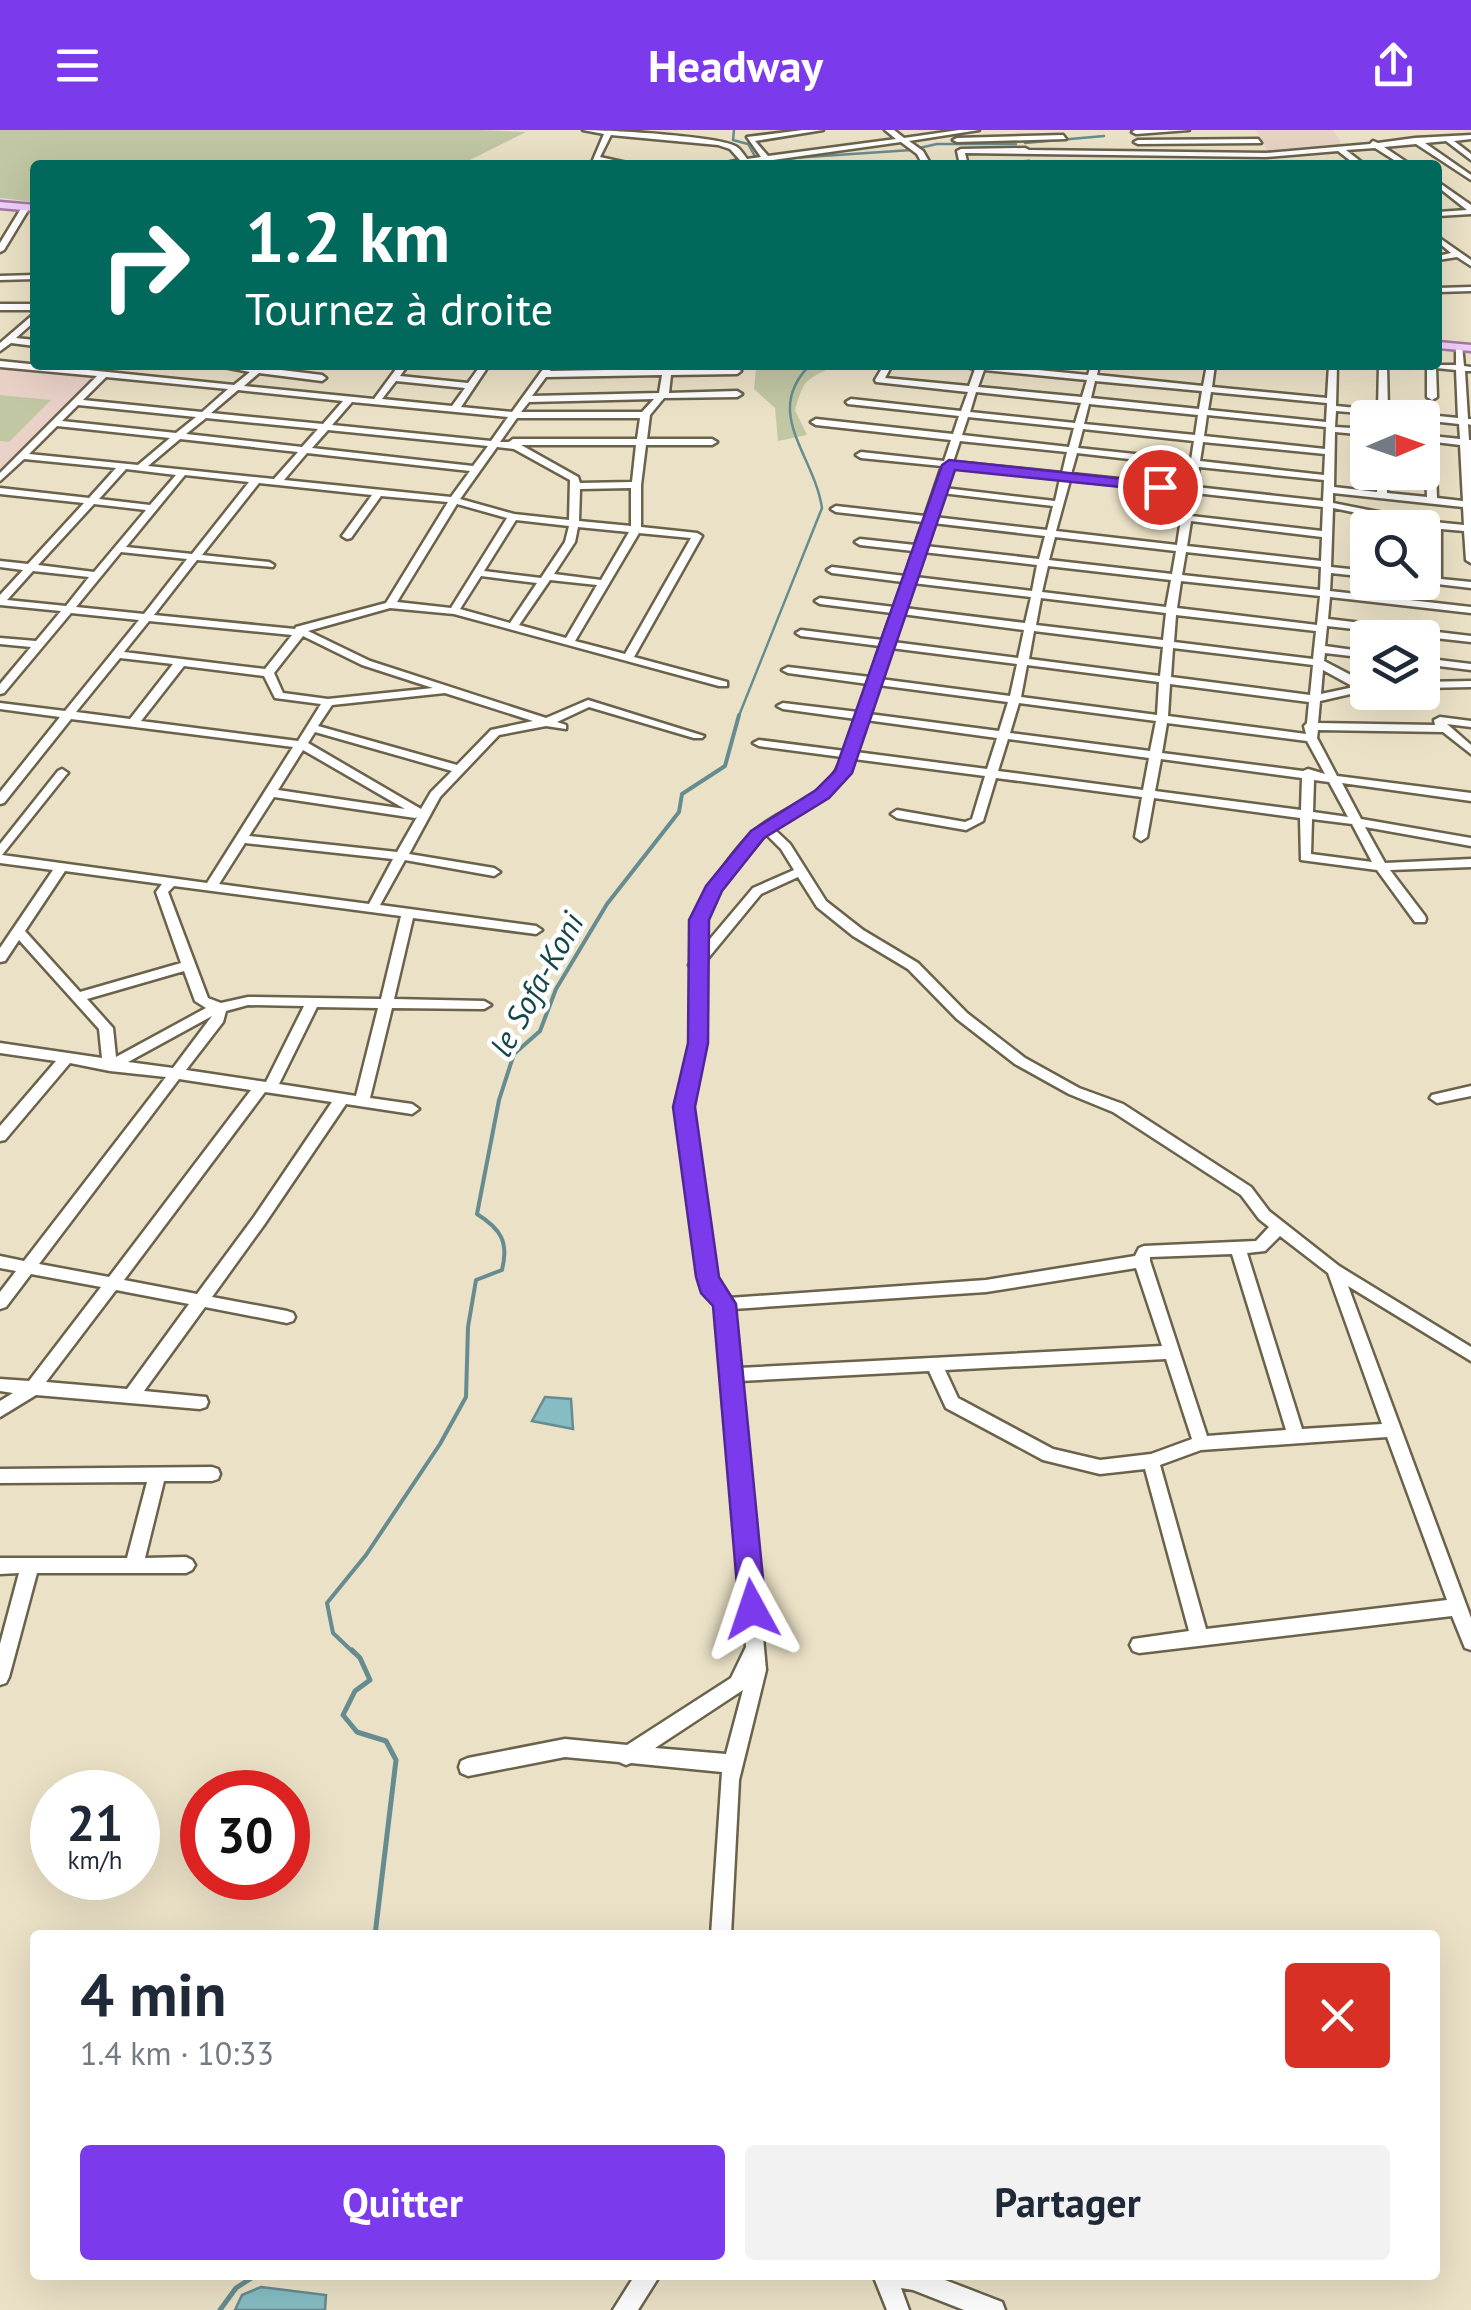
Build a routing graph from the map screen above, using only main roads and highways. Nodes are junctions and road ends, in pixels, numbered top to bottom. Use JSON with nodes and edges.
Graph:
{"nodes":[{"id":1,"x":0,"y":205,"type":"edge"},
{"id":2,"x":30,"y":208,"type":"edge"}],
"edges":[{"from":1,"to":2,"type":"main road"}]}
